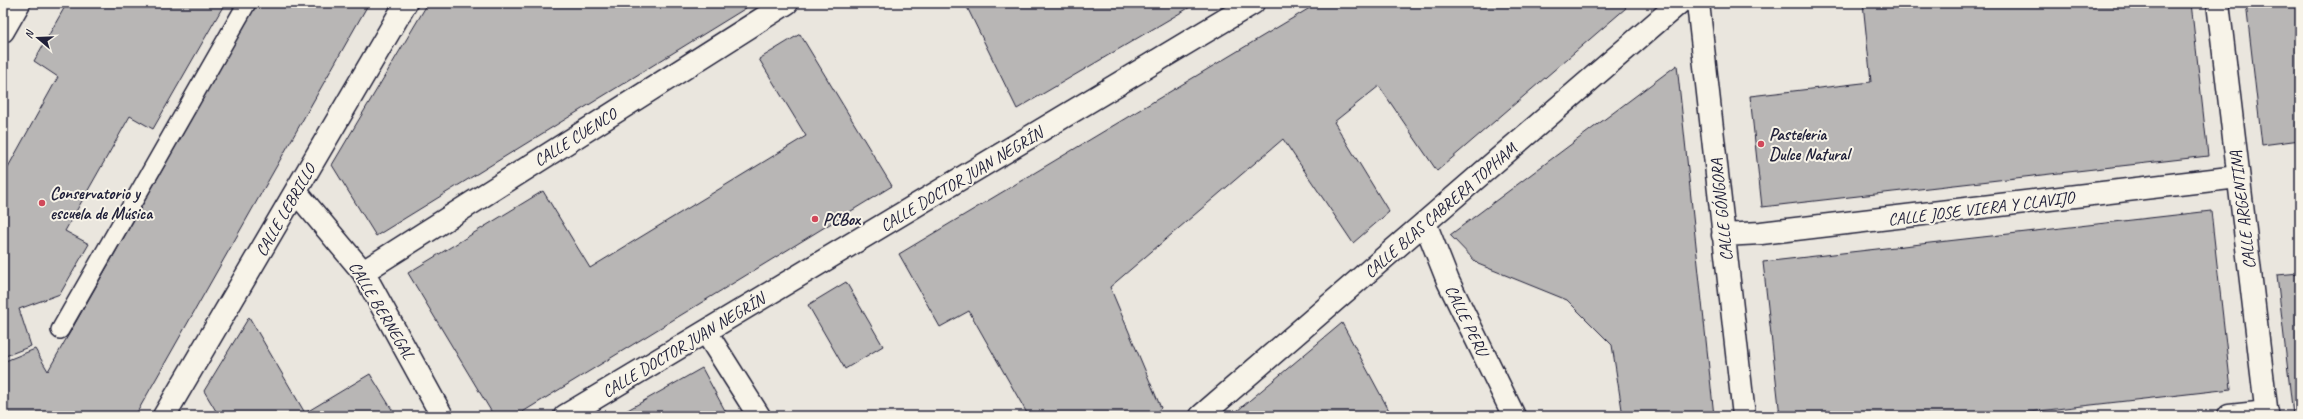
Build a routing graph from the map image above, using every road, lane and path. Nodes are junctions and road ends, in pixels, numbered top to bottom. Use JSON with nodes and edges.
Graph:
{"nodes":[{"id":1,"x":19,"y":3,"type":"edge"},
{"id":2,"x":247,"y":3,"type":"edge"},
{"id":3,"x":406,"y":3,"type":"edge"},
{"id":4,"x":787,"y":3,"type":"edge"},
{"id":5,"x":1253,"y":3,"type":"edge"},
{"id":6,"x":1679,"y":3,"type":"edge"},
{"id":7,"x":1698,"y":3,"type":"edge"},
{"id":8,"x":2218,"y":3,"type":"edge"},
{"id":9,"x":3,"y":31,"type":"edge"},
{"id":10,"x":2238,"y":177,"type":"junction"},
{"id":11,"x":296,"y":192,"type":"junction"},
{"id":12,"x":1425,"y":223,"type":"junction"},
{"id":13,"x":1723,"y":235,"type":"junction"},
{"id":14,"x":363,"y":272,"type":"junction"},
{"id":15,"x":60,"y":330,"type":"dead end"},
{"id":16,"x":706,"y":332,"type":"junction"},
{"id":17,"x":173,"y":411,"type":"edge"},
{"id":18,"x":2267,"y":414,"type":"edge"},
{"id":19,"x":442,"y":416,"type":"edge"},
{"id":20,"x":565,"y":416,"type":"edge"},
{"id":21,"x":759,"y":416,"type":"edge"},
{"id":22,"x":1201,"y":416,"type":"edge"},
{"id":23,"x":1514,"y":416,"type":"edge"},
{"id":24,"x":1744,"y":416,"type":"edge"},
{"id":25,"x":2229,"y":416,"type":"edge"}],
"edges":[{"from":1,"to":9,"type":"street"},
{"from":2,"to":15,"type":"lane"},
{"from":3,"to":11,"type":"street","name":"CALLE LEBRILLO"},
{"from":4,"to":14,"type":"street","name":"CALLE CUENCO"},
{"from":5,"to":16,"type":"street","name":"CALLE DOCTOR JUAN NEGRÍN"},
{"from":6,"to":12,"type":"street","name":"CALLE BLAS CABRERA TOPHAM"},
{"from":7,"to":13,"type":"street","name":"CALLE GÓNGORA"},
{"from":8,"to":10,"type":"street","name":"CALLE ARGENTINA"},
{"from":10,"to":13,"type":"street","name":"CALLE JOSE VIERA Y CLAVIJO"},
{"from":10,"to":18,"type":"street","name":"CALLE ARGENTINA"},
{"from":11,"to":14,"type":"street","name":"CALLE BERNEGAL"},
{"from":11,"to":17,"type":"street","name":"CALLE LEBRILLO"},
{"from":12,"to":22,"type":"street","name":"CALLE BLAS CABRERA TOPHAM"},
{"from":12,"to":23,"type":"street","name":"CALLE PERU"},
{"from":13,"to":24,"type":"street","name":"CALLE GÓNGORA"},
{"from":14,"to":19,"type":"street","name":"CALLE BERNEGAL"},
{"from":16,"to":20,"type":"street","name":"CALLE DOCTOR JUAN NEGRÍN"},
{"from":16,"to":21,"type":"street"},
{"from":18,"to":25,"type":"street"}]}
